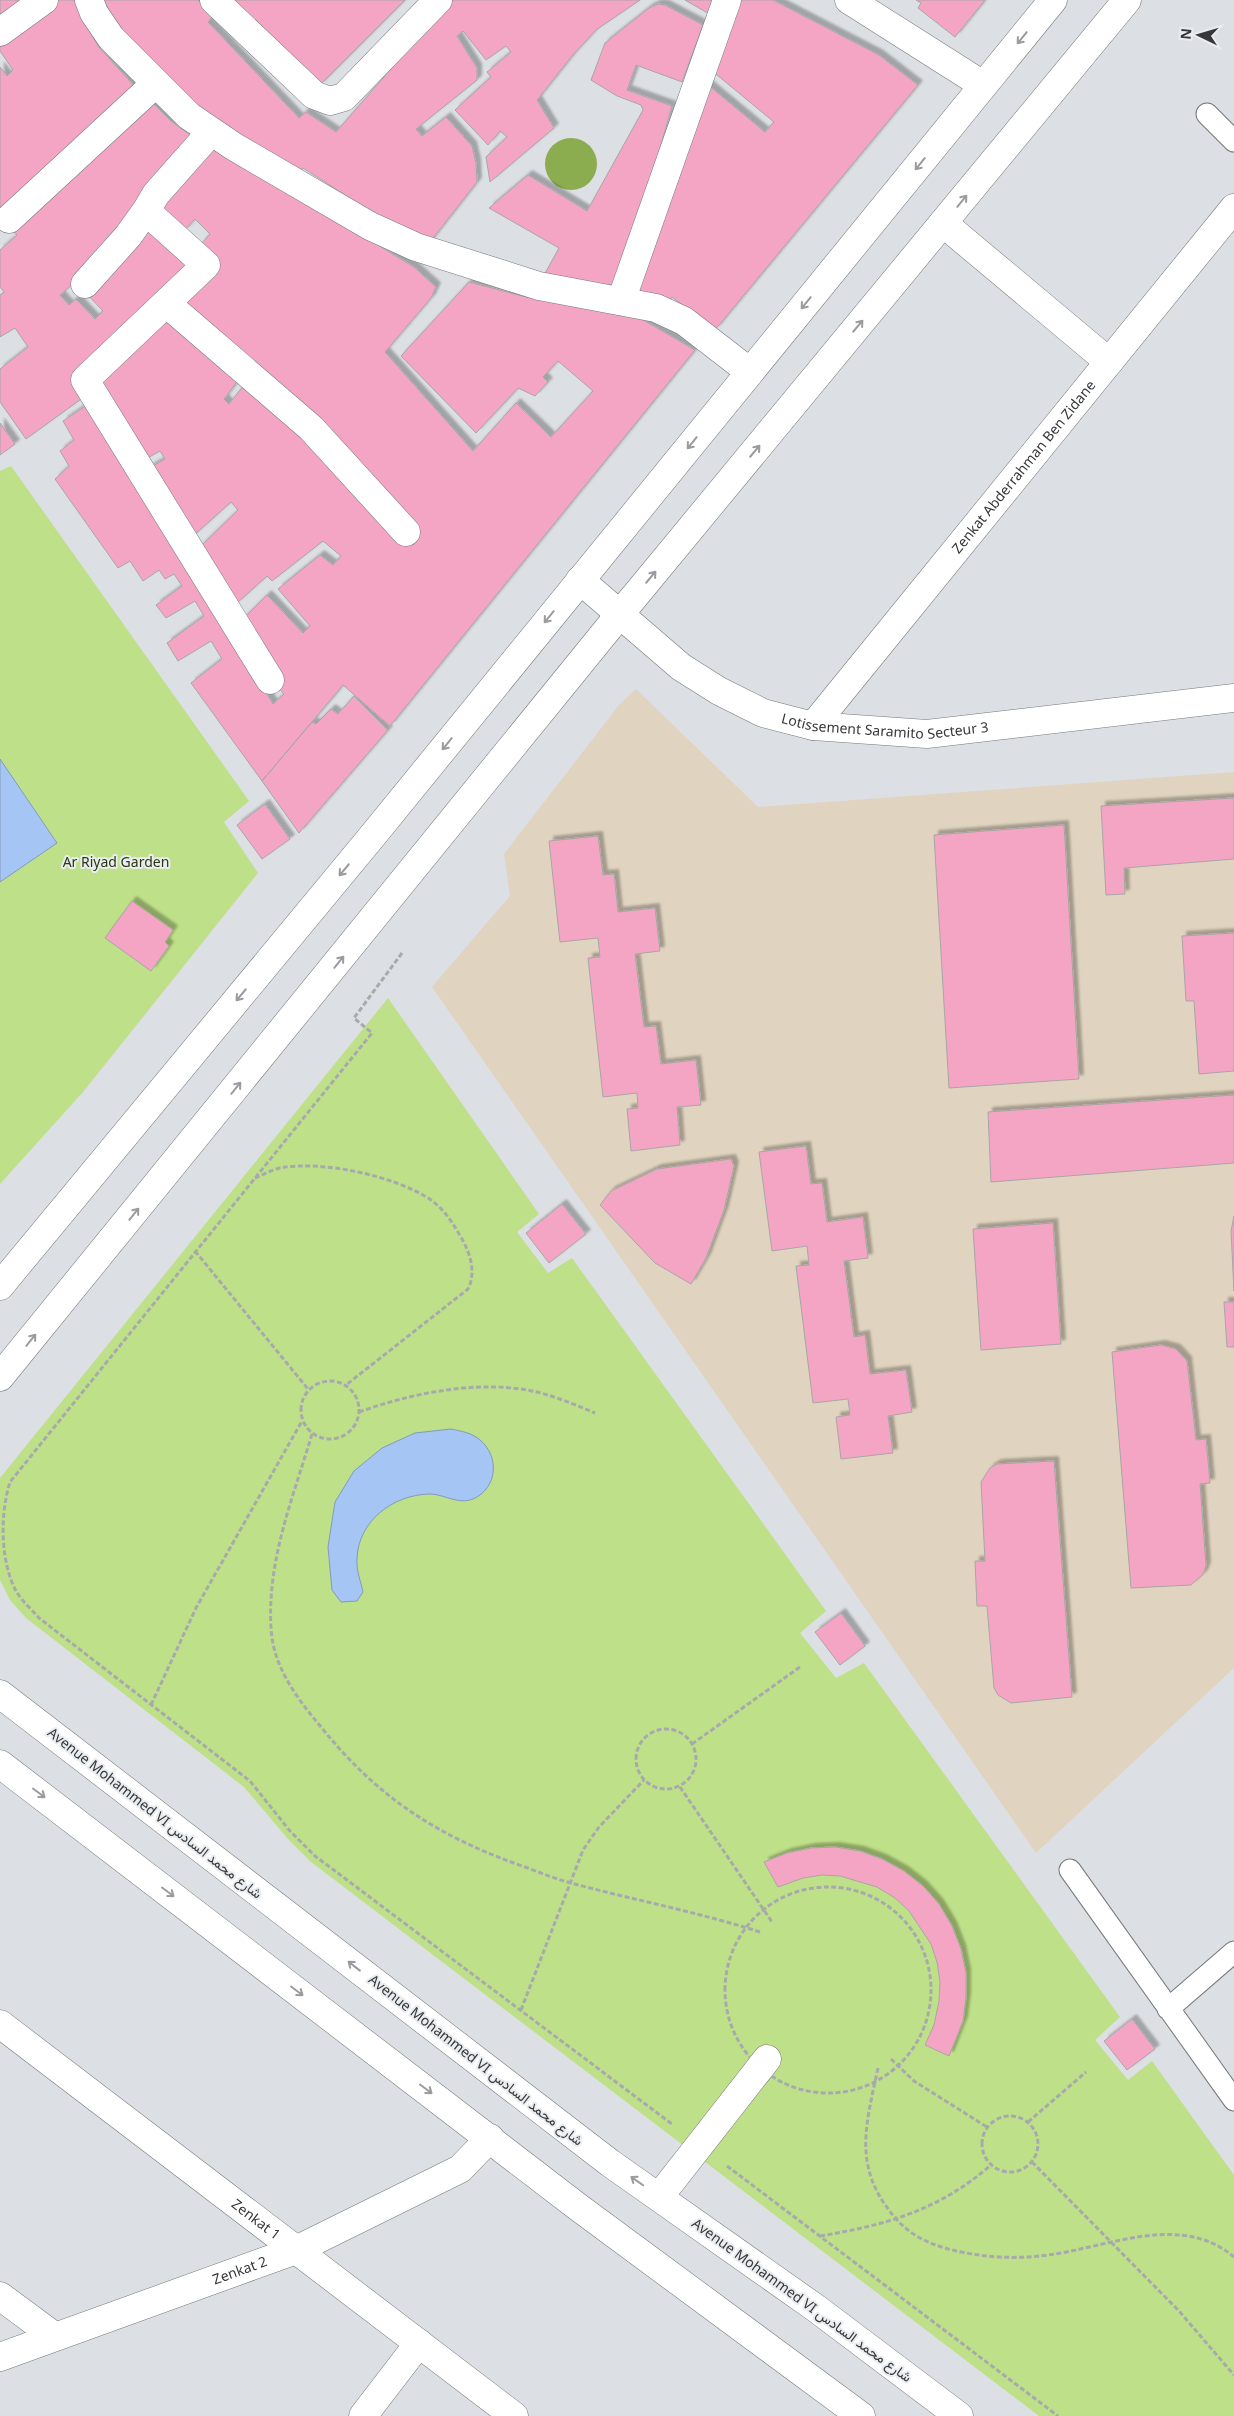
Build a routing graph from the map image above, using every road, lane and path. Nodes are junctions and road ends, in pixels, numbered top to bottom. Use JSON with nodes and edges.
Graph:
{"nodes":[{"id":1,"x":44,"y":0,"type":"edge"},
{"id":2,"x":89,"y":0,"type":"edge"},
{"id":3,"x":214,"y":0,"type":"edge"},
{"id":4,"x":438,"y":0,"type":"edge"},
{"id":5,"x":728,"y":0,"type":"edge"},
{"id":6,"x":1053,"y":0,"type":"edge"},
{"id":7,"x":1127,"y":0,"type":"edge"},
{"id":8,"x":855,"y":1,"type":"edge"},
{"id":9,"x":0,"y":32,"type":"edge"},
{"id":10,"x":155,"y":84,"type":"junction"},
{"id":11,"x":984,"y":85,"type":"junction"},
{"id":12,"x":1207,"y":114,"type":"dead end"},
{"id":13,"x":211,"y":132,"type":"junction"},
{"id":14,"x":1234,"y":140,"type":"edge"},
{"id":15,"x":1234,"y":208,"type":"edge"},
{"id":16,"x":146,"y":211,"type":"junction"},
{"id":17,"x":9,"y":219,"type":"dead end"},
{"id":18,"x":943,"y":223,"type":"junction"},
{"id":19,"x":85,"y":284,"type":"dead end"},
{"id":20,"x":621,"y":301,"type":"junction"},
{"id":21,"x":166,"y":304,"type":"junction"},
{"id":22,"x":1109,"y":362,"type":"junction"},
{"id":23,"x":750,"y":372,"type":"junction"},
{"id":24,"x":406,"y":532,"type":"dead end"},
{"id":25,"x":580,"y":580,"type":"junction"},
{"id":26,"x":620,"y":614,"type":"junction"},
{"id":27,"x":270,"y":680,"type":"dead end"},
{"id":28,"x":1234,"y":698,"type":"edge"},
{"id":29,"x":813,"y":726,"type":"junction"},
{"id":30,"x":402,"y":953,"type":"dead end"},
{"id":31,"x":254,"y":1178,"type":"junction"},
{"id":32,"x":195,"y":1251,"type":"junction"},
{"id":33,"x":0,"y":1286,"type":"edge"},
{"id":34,"x":0,"y":1377,"type":"edge"},
{"id":35,"x":346,"y":1385,"type":"junction"},
{"id":36,"x":308,"y":1389,"type":"junction"},
{"id":37,"x":359,"y":1412,"type":"junction"},
{"id":38,"x":595,"y":1413,"type":"dead end"},
{"id":39,"x":302,"y":1421,"type":"junction"},
{"id":40,"x":312,"y":1434,"type":"junction"},
{"id":41,"x":800,"y":1667,"type":"dead end"},
{"id":42,"x":0,"y":1672,"type":"edge"},
{"id":43,"x":0,"y":1694,"type":"edge"},
{"id":44,"x":152,"y":1705,"type":"junction"},
{"id":45,"x":46,"y":1729,"type":"junction"},
{"id":46,"x":692,"y":1744,"type":"junction"},
{"id":47,"x":0,"y":1764,"type":"edge"},
{"id":48,"x":644,"y":1780,"type":"junction"},
{"id":49,"x":680,"y":1787,"type":"junction"},
{"id":50,"x":1070,"y":1870,"type":"dead end"},
{"id":51,"x":569,"y":1883,"type":"junction"},
{"id":52,"x":763,"y":1910,"type":"junction"},
{"id":53,"x":772,"y":1922,"type":"dead end"},
{"id":54,"x":746,"y":1927,"type":"junction"},
{"id":55,"x":760,"y":1932,"type":"dead end"},
{"id":56,"x":1234,"y":1952,"type":"edge"},
{"id":57,"x":1168,"y":2009,"type":"junction"},
{"id":58,"x":520,"y":2010,"type":"junction"},
{"id":59,"x":0,"y":2024,"type":"edge"},
{"id":60,"x":891,"y":2059,"type":"dead end"},
{"id":61,"x":764,"y":2064,"type":"junction"},
{"id":62,"x":899,"y":2066,"type":"junction"},
{"id":63,"x":878,"y":2068,"type":"dead end"},
{"id":64,"x":1086,"y":2072,"type":"dead end"},
{"id":65,"x":874,"y":2083,"type":"junction"},
{"id":66,"x":1234,"y":2100,"type":"edge"},
{"id":67,"x":1028,"y":2122,"type":"junction"},
{"id":68,"x":987,"y":2127,"type":"junction"},
{"id":69,"x":490,"y":2138,"type":"junction"},
{"id":70,"x":700,"y":2145,"type":"junction"},
{"id":71,"x":1032,"y":2162,"type":"junction"},
{"id":72,"x":992,"y":2165,"type":"junction"},
{"id":73,"x":659,"y":2197,"type":"junction"},
{"id":74,"x":897,"y":2220,"type":"junction"},
{"id":75,"x":820,"y":2236,"type":"junction"},
{"id":76,"x":1112,"y":2244,"type":"junction"},
{"id":77,"x":296,"y":2250,"type":"junction"},
{"id":78,"x":1234,"y":2258,"type":"edge"},
{"id":79,"x":0,"y":2296,"type":"edge"},
{"id":80,"x":54,"y":2336,"type":"junction"},
{"id":81,"x":419,"y":2343,"type":"junction"},
{"id":82,"x":0,"y":2357,"type":"edge"},
{"id":83,"x":1234,"y":2375,"type":"edge"},
{"id":84,"x":363,"y":2416,"type":"edge"},
{"id":85,"x":514,"y":2416,"type":"edge"},
{"id":86,"x":861,"y":2416,"type":"edge"},
{"id":87,"x":959,"y":2416,"type":"edge"},
{"id":88,"x":1058,"y":2416,"type":"edge"}],
"edges":[{"from":1,"to":9,"type":"street"},
{"from":2,"to":10,"type":"street"},
{"from":3,"to":4,"type":"street"},
{"from":5,"to":20,"type":"street"},
{"from":6,"to":11,"type":"street","one_way":true},
{"from":18,"to":7,"type":"street","one_way":true},
{"from":8,"to":11,"type":"street"},
{"from":10,"to":13,"type":"street"},
{"from":10,"to":17,"type":"street"},
{"from":11,"to":23,"type":"street","one_way":true},
{"from":12,"to":14,"type":"lane"},
{"from":13,"to":16,"type":"street"},
{"from":13,"to":20,"type":"street"},
{"from":15,"to":22,"type":"street","name":"Zenkat Abderrahman Ben Zidane"},
{"from":16,"to":19,"type":"street"},
{"from":16,"to":21,"type":"street"},
{"from":18,"to":22,"type":"street"},
{"from":26,"to":18,"type":"street","one_way":true},
{"from":20,"to":23,"type":"street"},
{"from":21,"to":24,"type":"street"},
{"from":21,"to":27,"type":"street"},
{"from":22,"to":29,"type":"street","name":"Zenkat Abderrahman Ben Zidane"},
{"from":23,"to":25,"type":"street","one_way":true},
{"from":25,"to":26,"type":"street","name":"Lotissement Saramito Secteur 3"},
{"from":25,"to":33,"type":"street","one_way":true},
{"from":26,"to":29,"type":"street","name":"Lotissement Saramito Secteur 3"},
{"from":34,"to":26,"type":"street","one_way":true},
{"from":28,"to":29,"type":"street","name":"Lotissement Saramito Secteur 3"},
{"from":30,"to":31,"type":"path"},
{"from":31,"to":32,"type":"path"},
{"from":31,"to":35,"type":"path"},
{"from":32,"to":36,"type":"path"},
{"from":32,"to":44,"type":"path"},
{"from":35,"to":36,"type":"path"},
{"from":35,"to":37,"type":"path"},
{"from":36,"to":39,"type":"path"},
{"from":37,"to":38,"type":"path"},
{"from":37,"to":40,"type":"path"},
{"from":39,"to":40,"type":"path"},
{"from":39,"to":44,"type":"path"},
{"from":40,"to":51,"type":"path"},
{"from":41,"to":46,"type":"path"},
{"from":42,"to":45,"type":"street"},
{"from":43,"to":45,"type":"street","name":"Avenue Mohammed VI شارع محمد السادس"},
{"from":44,"to":58,"type":"path"},
{"from":73,"to":45,"type":"street","name":"Avenue Mohammed VI شارع محمد السادس","one_way":true},
{"from":46,"to":48,"type":"path"},
{"from":46,"to":49,"type":"path"},
{"from":47,"to":69,"type":"street","one_way":true},
{"from":48,"to":49,"type":"path"},
{"from":48,"to":51,"type":"path"},
{"from":49,"to":52,"type":"path"},
{"from":50,"to":57,"type":"lane"},
{"from":51,"to":54,"type":"path"},
{"from":51,"to":58,"type":"path"},
{"from":52,"to":53,"type":"path"},
{"from":52,"to":54,"type":"path"},
{"from":52,"to":62,"type":"path"},
{"from":54,"to":55,"type":"path"},
{"from":54,"to":61,"type":"path"},
{"from":56,"to":57,"type":"lane"},
{"from":57,"to":66,"type":"lane"},
{"from":58,"to":70,"type":"path"},
{"from":59,"to":77,"type":"street","name":"Zenkat 1"},
{"from":60,"to":62,"type":"path"},
{"from":61,"to":65,"type":"path"},
{"from":61,"to":70,"type":"street"},
{"from":62,"to":65,"type":"path"},
{"from":62,"to":68,"type":"path"},
{"from":63,"to":65,"type":"path"},
{"from":64,"to":67,"type":"path"},
{"from":65,"to":74,"type":"path"},
{"from":67,"to":68,"type":"path"},
{"from":67,"to":71,"type":"path"},
{"from":68,"to":72,"type":"path"},
{"from":69,"to":77,"type":"street","name":"Zenkat 2"},
{"from":69,"to":86,"type":"street"},
{"from":70,"to":73,"type":"street"},
{"from":70,"to":75,"type":"path"},
{"from":71,"to":72,"type":"path"},
{"from":71,"to":76,"type":"path"},
{"from":72,"to":74,"type":"path"},
{"from":73,"to":87,"type":"street","name":"Avenue Mohammed VI شارع محمد السادس"},
{"from":74,"to":75,"type":"path"},
{"from":74,"to":76,"type":"path"},
{"from":75,"to":88,"type":"path"},
{"from":76,"to":78,"type":"path"},
{"from":76,"to":83,"type":"path"},
{"from":77,"to":80,"type":"street","name":"Zenkat 2"},
{"from":77,"to":81,"type":"street","name":"Zenkat 1"},
{"from":79,"to":80,"type":"street"},
{"from":80,"to":82,"type":"street","name":"Zenkat 2"},
{"from":81,"to":84,"type":"street"},
{"from":81,"to":85,"type":"street","name":"Zenkat 1"}]}
